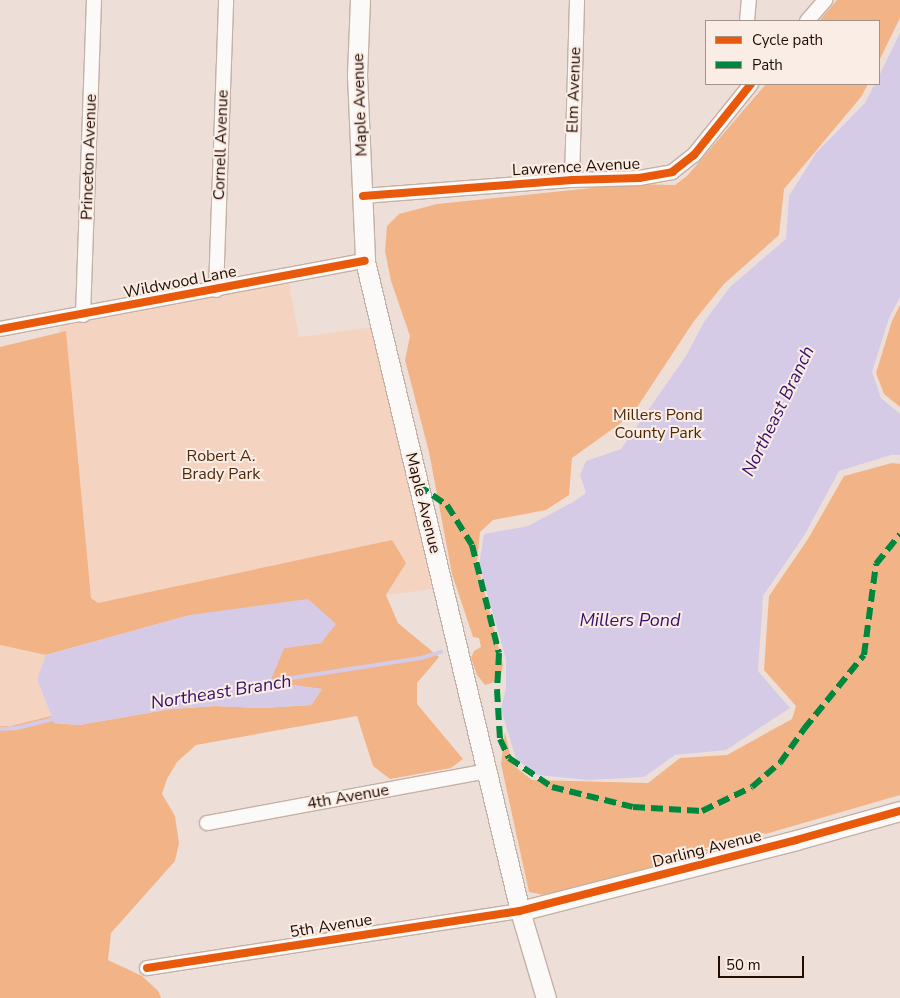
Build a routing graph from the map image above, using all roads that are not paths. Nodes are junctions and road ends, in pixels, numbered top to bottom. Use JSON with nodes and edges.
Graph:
{"nodes":[{"id":1,"x":94,"y":0,"type":"edge"},
{"id":2,"x":226,"y":0,"type":"edge"},
{"id":3,"x":360,"y":0,"type":"edge"},
{"id":4,"x":577,"y":0,"type":"edge"},
{"id":5,"x":749,"y":0,"type":"edge"},
{"id":6,"x":825,"y":0,"type":"edge"},
{"id":7,"x":747,"y":20,"type":"edge"},
{"id":8,"x":808,"y":20,"type":"edge"},
{"id":9,"x":746,"y":87,"type":"edge"},
{"id":10,"x":572,"y":180,"type":"junction"},
{"id":11,"x":363,"y":196,"type":"junction"},
{"id":12,"x":365,"y":261,"type":"junction"},
{"id":13,"x":216,"y":290,"type":"junction"},
{"id":14,"x":83,"y":315,"type":"junction"},
{"id":15,"x":0,"y":329,"type":"edge"},
{"id":16,"x":488,"y":771,"type":"junction"},
{"id":17,"x":900,"y":811,"type":"edge"},
{"id":18,"x":208,"y":823,"type":"dead end"},
{"id":19,"x":520,"y":911,"type":"junction"},
{"id":20,"x":147,"y":968,"type":"dead end"},
{"id":21,"x":546,"y":998,"type":"edge"}],
"edges":[{"from":1,"to":14,"type":"street","name":"Princeton Avenue"},
{"from":2,"to":13,"type":"street","name":"Cornell Avenue"},
{"from":3,"to":11,"type":"main road","name":"Maple Avenue"},
{"from":4,"to":10,"type":"street","name":"Elm Avenue"},
{"from":5,"to":7,"type":"street"},
{"from":6,"to":8,"type":"street"},
{"from":9,"to":10,"type":"street","name":"Lawrence Avenue"},
{"from":10,"to":11,"type":"street","name":"Lawrence Avenue"},
{"from":11,"to":12,"type":"main road","name":"Maple Avenue"},
{"from":12,"to":13,"type":"street","name":"Wildwood Lane"},
{"from":12,"to":16,"type":"main road","name":"Maple Avenue"},
{"from":13,"to":14,"type":"street","name":"Wildwood Lane"},
{"from":14,"to":15,"type":"street","name":"Wildwood Lane"},
{"from":16,"to":18,"type":"street","name":"4th Avenue"},
{"from":16,"to":19,"type":"main road","name":"Maple Avenue"},
{"from":17,"to":19,"type":"main road","name":"Darling Avenue"},
{"from":19,"to":20,"type":"street","name":"5th Avenue"},
{"from":19,"to":21,"type":"main road","name":"Maple Avenue"}]}
